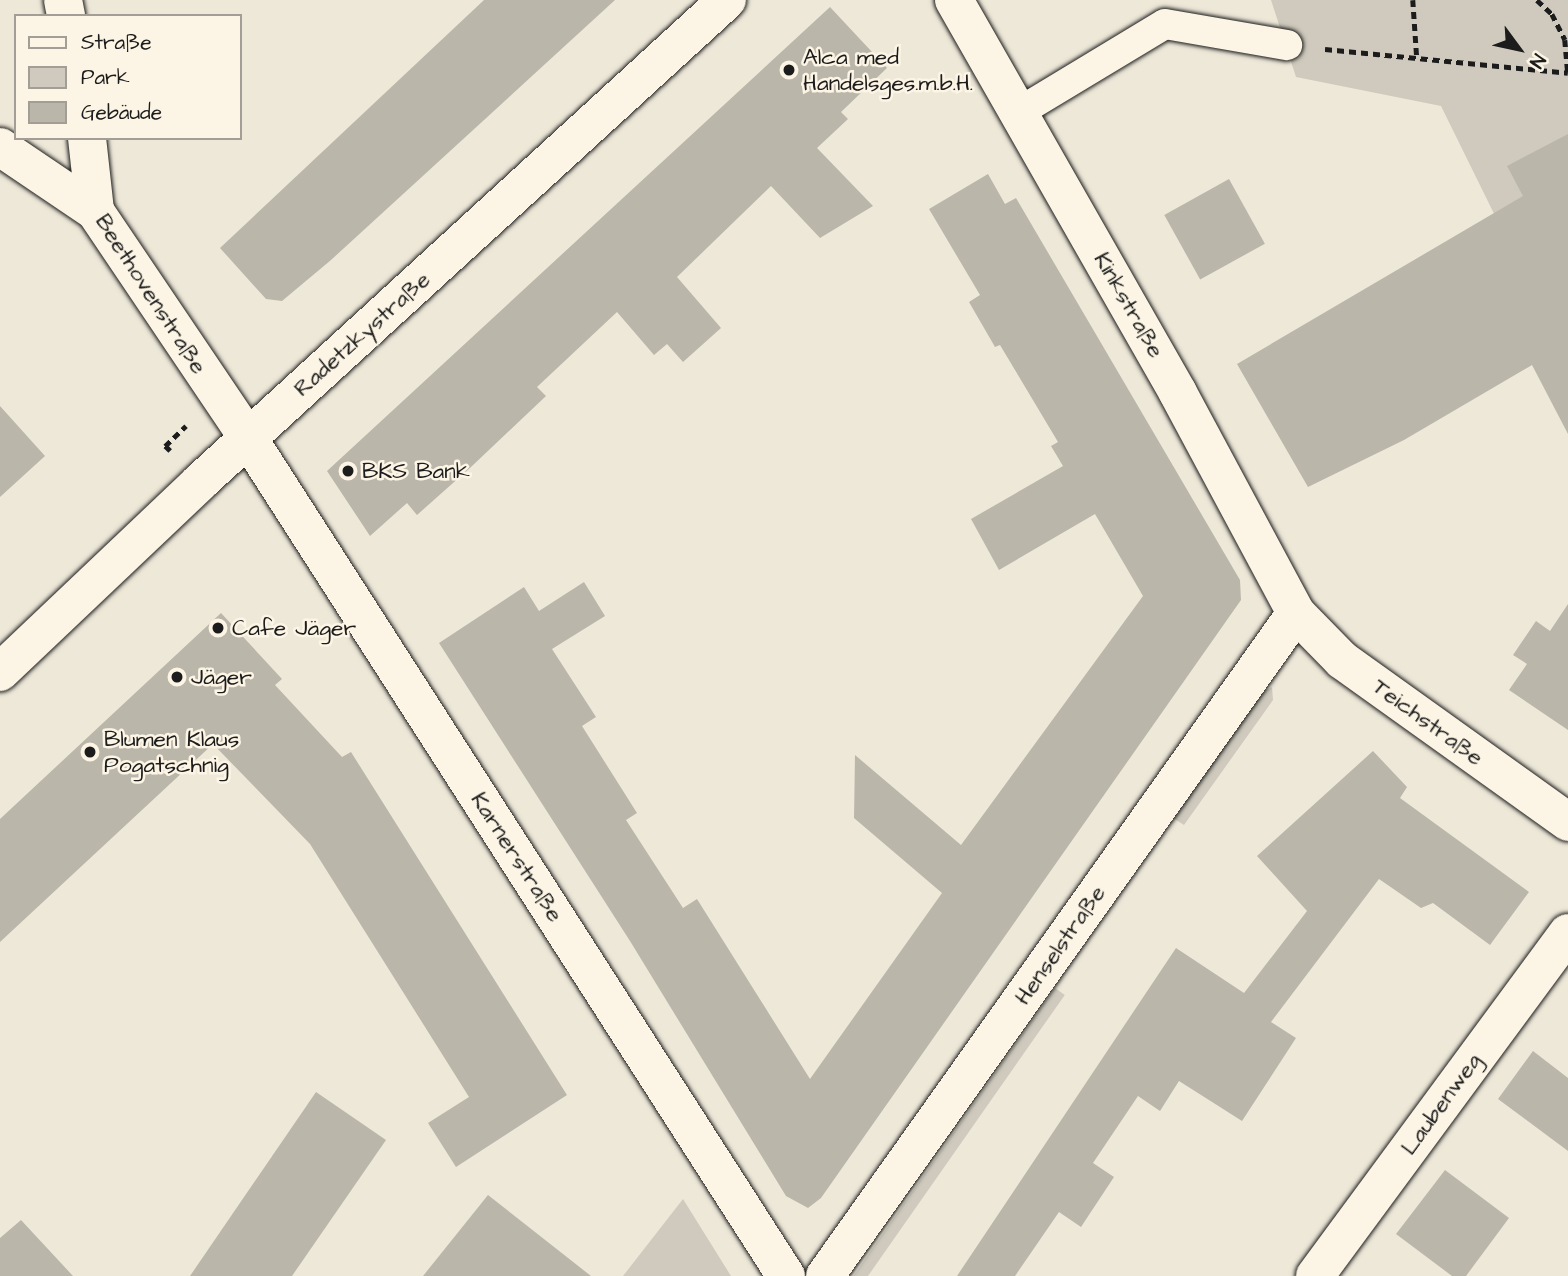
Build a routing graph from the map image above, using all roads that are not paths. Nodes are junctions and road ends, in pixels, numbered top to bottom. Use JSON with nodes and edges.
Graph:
{"nodes":[{"id":1,"x":727,"y":0,"type":"edge"},
{"id":2,"x":954,"y":0,"type":"edge"},
{"id":3,"x":1287,"y":45,"type":"road end"},
{"id":4,"x":1019,"y":112,"type":"junction"},
{"id":5,"x":87,"y":140,"type":"edge"},
{"id":6,"x":0,"y":147,"type":"edge"},
{"id":7,"x":95,"y":211,"type":"junction"},
{"id":8,"x":248,"y":438,"type":"junction"},
{"id":9,"x":1296,"y":613,"type":"junction"},
{"id":10,"x":0,"y":672,"type":"edge"},
{"id":11,"x":1568,"y":822,"type":"edge"},
{"id":12,"x":1568,"y":933,"type":"edge"},
{"id":13,"x":786,"y":1276,"type":"edge"},
{"id":14,"x":825,"y":1276,"type":"edge"},
{"id":15,"x":1315,"y":1276,"type":"edge"}],
"edges":[{"from":1,"to":8,"type":"street","name":"Radetzkystraße"},
{"from":2,"to":4,"type":"street","name":"Kinkstraße"},
{"from":3,"to":4,"type":"lane"},
{"from":4,"to":9,"type":"street","name":"Kinkstraße"},
{"from":5,"to":7,"type":"street","name":"Beethovenstraße"},
{"from":6,"to":7,"type":"street"},
{"from":7,"to":8,"type":"street","name":"Beethovenstraße"},
{"from":8,"to":10,"type":"street","name":"Radetzkystraße"},
{"from":8,"to":13,"type":"street","name":"Karnerstraße"},
{"from":9,"to":11,"type":"street","name":"Teichstraße"},
{"from":9,"to":14,"type":"street","name":"Henselstraße"},
{"from":12,"to":15,"type":"street","name":"Laubenweg"}]}
